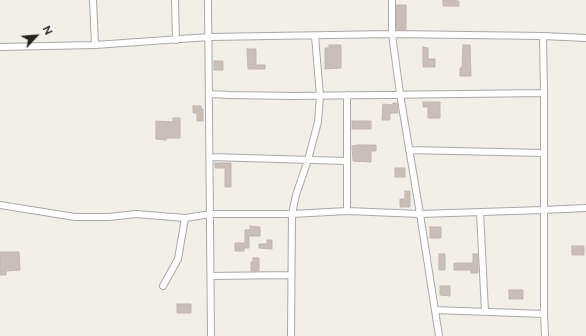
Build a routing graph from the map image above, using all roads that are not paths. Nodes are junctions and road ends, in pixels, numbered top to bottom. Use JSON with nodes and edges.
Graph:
{"nodes":[{"id":1,"x":93,"y":0,"type":"edge"},
{"id":2,"x":175,"y":0,"type":"edge"},
{"id":3,"x":208,"y":0,"type":"edge"},
{"id":4,"x":392,"y":0,"type":"edge"},
{"id":5,"x":392,"y":34,"type":"junction"},
{"id":6,"x":315,"y":36,"type":"junction"},
{"id":7,"x":543,"y":36,"type":"junction"},
{"id":8,"x":209,"y":37,"type":"junction"},
{"id":9,"x":586,"y":38,"type":"edge"},
{"id":10,"x":176,"y":40,"type":"junction"},
{"id":11,"x":95,"y":45,"type":"junction"},
{"id":12,"x":0,"y":47,"type":"edge"},
{"id":13,"x":209,"y":94,"type":"junction"},
{"id":14,"x":400,"y":94,"type":"junction"},
{"id":15,"x":544,"y":94,"type":"junction"},
{"id":16,"x":347,"y":95,"type":"junction"},
{"id":17,"x":320,"y":96,"type":"junction"},
{"id":18,"x":409,"y":150,"type":"junction"},
{"id":19,"x":544,"y":153,"type":"junction"},
{"id":20,"x":210,"y":156,"type":"junction"},
{"id":21,"x":308,"y":160,"type":"junction"},
{"id":22,"x":346,"y":161,"type":"junction"},
{"id":23,"x":0,"y":205,"type":"edge"},
{"id":24,"x":586,"y":208,"type":"edge"},
{"id":25,"x":543,"y":210,"type":"junction"},
{"id":26,"x":347,"y":212,"type":"junction"},
{"id":27,"x":480,"y":212,"type":"junction"},
{"id":28,"x":211,"y":214,"type":"junction"},
{"id":29,"x":292,"y":214,"type":"junction"},
{"id":30,"x":420,"y":214,"type":"junction"},
{"id":31,"x":185,"y":218,"type":"junction"},
{"id":32,"x":291,"y":275,"type":"junction"},
{"id":33,"x":211,"y":276,"type":"junction"},
{"id":34,"x":163,"y":286,"type":"dead end"},
{"id":35,"x":435,"y":310,"type":"junction"},
{"id":36,"x":485,"y":312,"type":"junction"},
{"id":37,"x":544,"y":314,"type":"junction"},
{"id":38,"x":211,"y":336,"type":"edge"},
{"id":39,"x":291,"y":336,"type":"edge"},
{"id":40,"x":439,"y":336,"type":"edge"},
{"id":41,"x":546,"y":336,"type":"edge"}],
"edges":[{"from":1,"to":11,"type":"street"},
{"from":2,"to":10,"type":"street"},
{"from":3,"to":8,"type":"street"},
{"from":4,"to":5,"type":"street"},
{"from":5,"to":6,"type":"street"},
{"from":5,"to":7,"type":"street"},
{"from":5,"to":14,"type":"street"},
{"from":6,"to":8,"type":"street"},
{"from":6,"to":17,"type":"street"},
{"from":7,"to":9,"type":"street"},
{"from":7,"to":15,"type":"street"},
{"from":8,"to":10,"type":"street"},
{"from":8,"to":13,"type":"street"},
{"from":10,"to":11,"type":"street"},
{"from":11,"to":12,"type":"street"},
{"from":13,"to":17,"type":"street"},
{"from":13,"to":20,"type":"street"},
{"from":14,"to":15,"type":"street"},
{"from":14,"to":16,"type":"street"},
{"from":14,"to":18,"type":"street"},
{"from":15,"to":19,"type":"street"},
{"from":16,"to":17,"type":"street"},
{"from":16,"to":22,"type":"street"},
{"from":17,"to":21,"type":"street"},
{"from":18,"to":19,"type":"street"},
{"from":18,"to":30,"type":"street"},
{"from":19,"to":25,"type":"street"},
{"from":20,"to":21,"type":"street"},
{"from":20,"to":28,"type":"street"},
{"from":21,"to":22,"type":"street"},
{"from":21,"to":29,"type":"street"},
{"from":22,"to":26,"type":"street"},
{"from":23,"to":31,"type":"street"},
{"from":24,"to":25,"type":"street"},
{"from":25,"to":27,"type":"street"},
{"from":25,"to":37,"type":"street"},
{"from":26,"to":29,"type":"street"},
{"from":26,"to":30,"type":"street"},
{"from":27,"to":30,"type":"street"},
{"from":27,"to":36,"type":"street"},
{"from":28,"to":29,"type":"street"},
{"from":28,"to":31,"type":"street"},
{"from":28,"to":33,"type":"street"},
{"from":29,"to":32,"type":"street"},
{"from":30,"to":35,"type":"street"},
{"from":31,"to":34,"type":"street"},
{"from":32,"to":33,"type":"street"},
{"from":32,"to":39,"type":"street"},
{"from":33,"to":38,"type":"street"},
{"from":35,"to":36,"type":"street"},
{"from":35,"to":40,"type":"street"},
{"from":36,"to":37,"type":"street"},
{"from":37,"to":41,"type":"street"}]}
